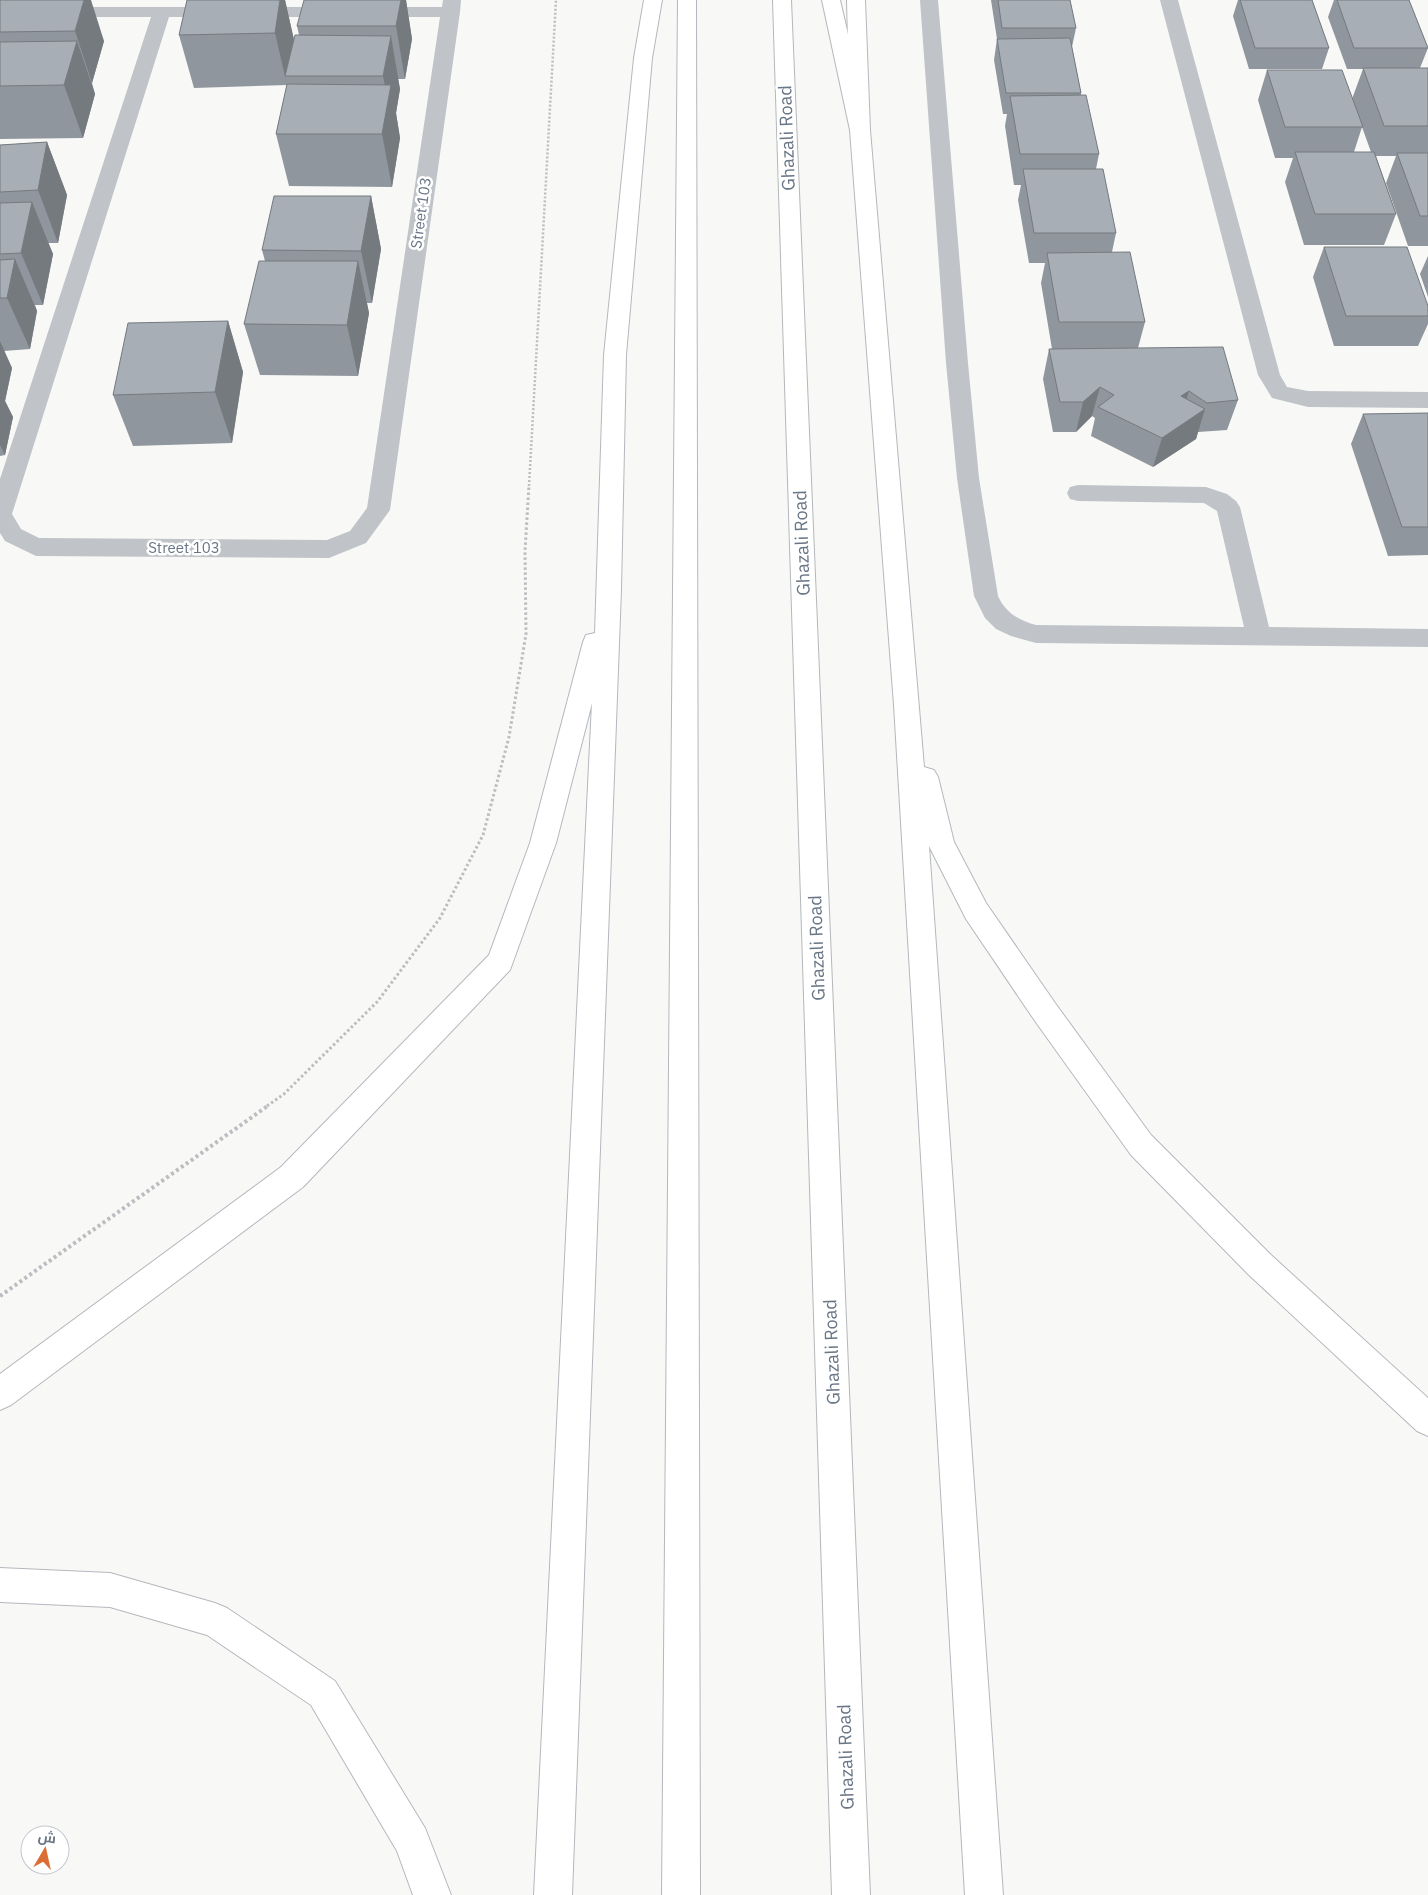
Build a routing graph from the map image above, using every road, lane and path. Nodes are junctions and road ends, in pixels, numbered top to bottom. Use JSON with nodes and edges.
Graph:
{"nodes":[{"id":1,"x":556,"y":0,"type":"edge"},
{"id":2,"x":653,"y":0,"type":"edge"},
{"id":3,"x":687,"y":0,"type":"edge"},
{"id":4,"x":782,"y":0,"type":"edge"},
{"id":5,"x":831,"y":0,"type":"edge"},
{"id":6,"x":856,"y":0,"type":"edge"},
{"id":7,"x":929,"y":0,"type":"edge"},
{"id":8,"x":1169,"y":0,"type":"edge"},
{"id":9,"x":452,"y":6,"type":"edge"},
{"id":10,"x":0,"y":12,"type":"edge"},
{"id":11,"x":162,"y":12,"type":"junction"},
{"id":12,"x":860,"y":130,"type":"junction"},
{"id":13,"x":1428,"y":400,"type":"edge"},
{"id":14,"x":1078,"y":493,"type":"dead end"},
{"id":15,"x":609,"y":590,"type":"junction"},
{"id":16,"x":1259,"y":637,"type":"junction"},
{"id":17,"x":1428,"y":638,"type":"edge"},
{"id":18,"x":908,"y":704,"type":"junction"},
{"id":19,"x":0,"y":1296,"type":"edge"},
{"id":20,"x":0,"y":1394,"type":"edge"},
{"id":21,"x":1428,"y":1420,"type":"edge"},
{"id":22,"x":0,"y":1585,"type":"edge"},
{"id":23,"x":432,"y":1895,"type":"edge"},
{"id":24,"x":553,"y":1895,"type":"edge"},
{"id":25,"x":681,"y":1895,"type":"edge"},
{"id":26,"x":852,"y":1895,"type":"edge"},
{"id":27,"x":984,"y":1895,"type":"edge"}],
"edges":[{"from":1,"to":19,"type":"path"},
{"from":2,"to":15,"type":"main road"},
{"from":3,"to":25,"type":"main road"},
{"from":4,"to":26,"type":"main road","name":"Ghazali Road"},
{"from":5,"to":12,"type":"main road"},
{"from":6,"to":12,"type":"main road"},
{"from":7,"to":16,"type":"street"},
{"from":8,"to":13,"type":"street"},
{"from":9,"to":11,"type":"street"},
{"from":9,"to":11,"type":"street","name":"Street 103"},
{"from":10,"to":11,"type":"street"},
{"from":12,"to":18,"type":"main road"},
{"from":14,"to":16,"type":"street"},
{"from":15,"to":20,"type":"main road"},
{"from":15,"to":24,"type":"main road"},
{"from":16,"to":17,"type":"street"},
{"from":18,"to":21,"type":"main road"},
{"from":18,"to":27,"type":"main road"},
{"from":22,"to":23,"type":"main road"}]}
